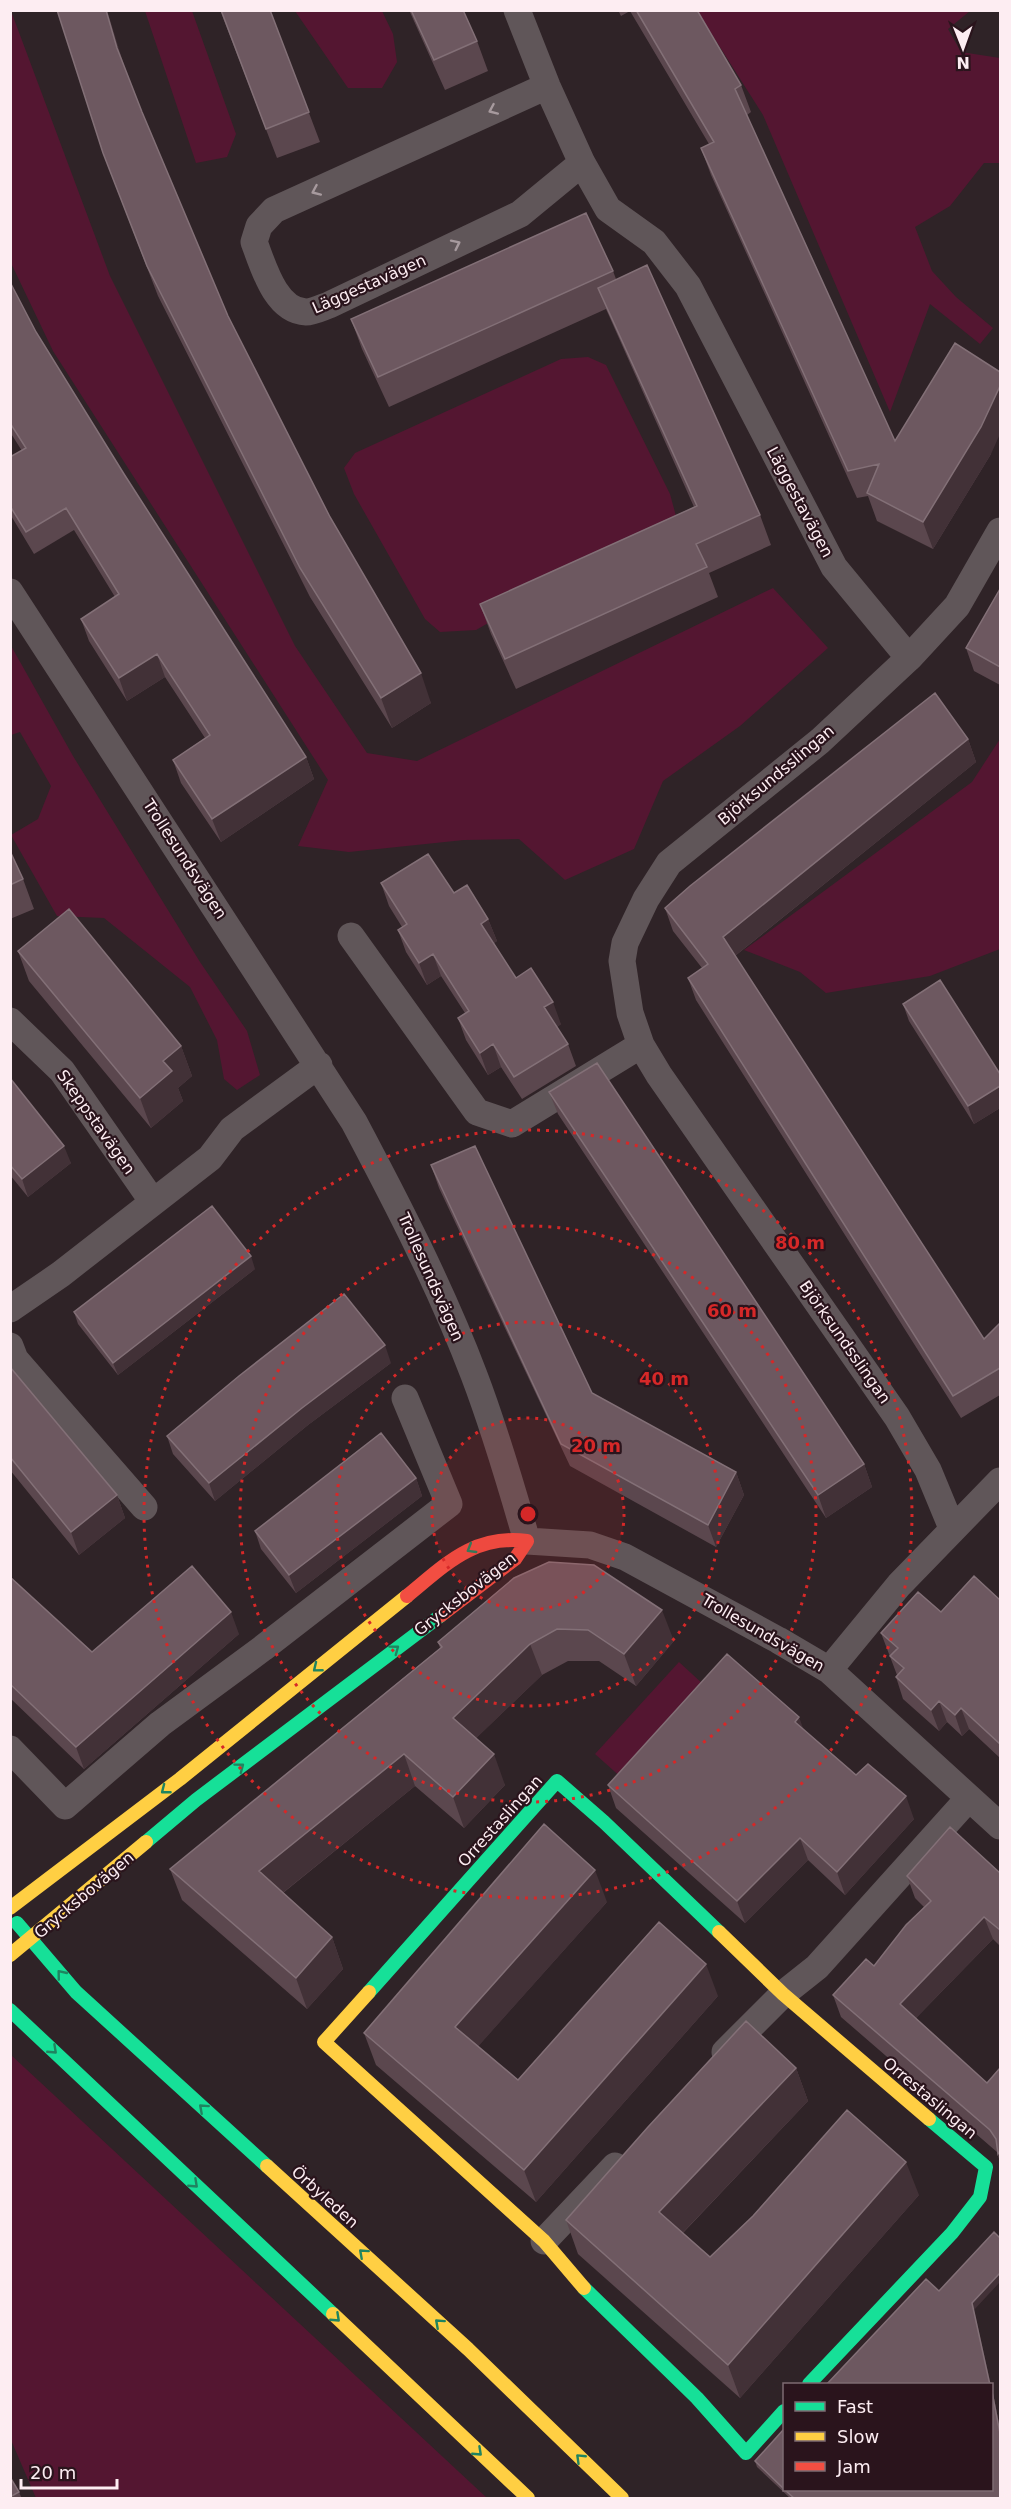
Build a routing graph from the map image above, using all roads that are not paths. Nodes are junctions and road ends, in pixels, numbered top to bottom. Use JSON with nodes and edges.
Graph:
{"nodes":[{"id":1,"x":517,"y":10,"type":"edge"},
{"id":2,"x":547,"y":86,"type":"junction"},
{"id":3,"x":582,"y":163,"type":"junction"},
{"id":4,"x":1000,"y":531,"type":"edge"},
{"id":5,"x":10,"y":592,"type":"edge"},
{"id":6,"x":909,"y":658,"type":"junction"},
{"id":7,"x":351,"y":936,"type":"dead end"},
{"id":8,"x":10,"y":1021,"type":"edge"},
{"id":9,"x":641,"y":1045,"type":"junction"},
{"id":10,"x":320,"y":1065,"type":"junction"},
{"id":11,"x":153,"y":1202,"type":"junction"},
{"id":12,"x":10,"y":1309,"type":"edge"},
{"id":13,"x":10,"y":1346,"type":"edge"},
{"id":14,"x":405,"y":1398,"type":"dead end"},
{"id":15,"x":1000,"y":1481,"type":"edge"},
{"id":16,"x":144,"y":1508,"type":"dead end"},
{"id":17,"x":952,"y":1528,"type":"junction"},
{"id":18,"x":526,"y":1541,"type":"junction"},
{"id":19,"x":829,"y":1670,"type":"junction"},
{"id":20,"x":10,"y":1749,"type":"edge"},
{"id":21,"x":969,"y":1798,"type":"junction"},
{"id":22,"x":1000,"y":1826,"type":"edge"},
{"id":23,"x":10,"y":1908,"type":"edge"},
{"id":24,"x":10,"y":1917,"type":"edge"},
{"id":25,"x":32,"y":1938,"type":"junction"},
{"id":26,"x":10,"y":1955,"type":"edge"},
{"id":27,"x":783,"y":1994,"type":"junction"},
{"id":28,"x":10,"y":2010,"type":"edge"},
{"id":29,"x":710,"y":2069,"type":"edge"},
{"id":30,"x":635,"y":2146,"type":"edge"},
{"id":31,"x":544,"y":2241,"type":"junction"},
{"id":32,"x":811,"y":2383,"type":"edge"},
{"id":33,"x":783,"y":2412,"type":"edge"},
{"id":34,"x":528,"y":2499,"type":"edge"},
{"id":35,"x":622,"y":2499,"type":"edge"}],
"edges":[{"from":1,"to":2,"type":"street","name":"Läggestavägen"},
{"from":2,"to":3,"type":"street","name":"Läggestavägen"},
{"from":2,"to":3,"type":"street","name":"Läggestavägen","one_way":true},
{"from":3,"to":6,"type":"street","name":"Läggestavägen"},
{"from":4,"to":6,"type":"street","name":"Björksundsslingan"},
{"from":5,"to":10,"type":"street","name":"Trollesundsvägen"},
{"from":6,"to":9,"type":"street","name":"Björksundsslingan"},
{"from":7,"to":9,"type":"street"},
{"from":8,"to":11,"type":"street","name":"Skeppstavägen"},
{"from":9,"to":17,"type":"street","name":"Björksundsslingan"},
{"from":10,"to":11,"type":"street"},
{"from":10,"to":18,"type":"street","name":"Trollesundsvägen"},
{"from":11,"to":12,"type":"street"},
{"from":13,"to":16,"type":"street"},
{"from":14,"to":20,"type":"street"},
{"from":15,"to":17,"type":"street"},
{"from":17,"to":19,"type":"street"},
{"from":18,"to":19,"type":"street","name":"Trollesundsvägen"},
{"from":18,"to":23,"type":"street","name":"Grycksbovägen","one_way":true},
{"from":25,"to":18,"type":"street","name":"Grycksbovägen","one_way":true},
{"from":19,"to":21,"type":"street","name":"Trollesundsvägen"},
{"from":21,"to":22,"type":"street","name":"Trollesundsvägen"},
{"from":21,"to":27,"type":"street"},
{"from":24,"to":25,"type":"street","name":"Örbyleden"},
{"from":25,"to":26,"type":"street","name":"Grycksbovägen"},
{"from":35,"to":25,"type":"street","name":"Örbyleden","one_way":true},
{"from":27,"to":29,"type":"street"},
{"from":27,"to":31,"type":"street","name":"Orrestaslingan"},
{"from":27,"to":32,"type":"street","name":"Orrestaslingan"},
{"from":28,"to":34,"type":"street","one_way":true},
{"from":30,"to":31,"type":"street"},
{"from":31,"to":33,"type":"street","name":"Orrestaslingan"}]}
